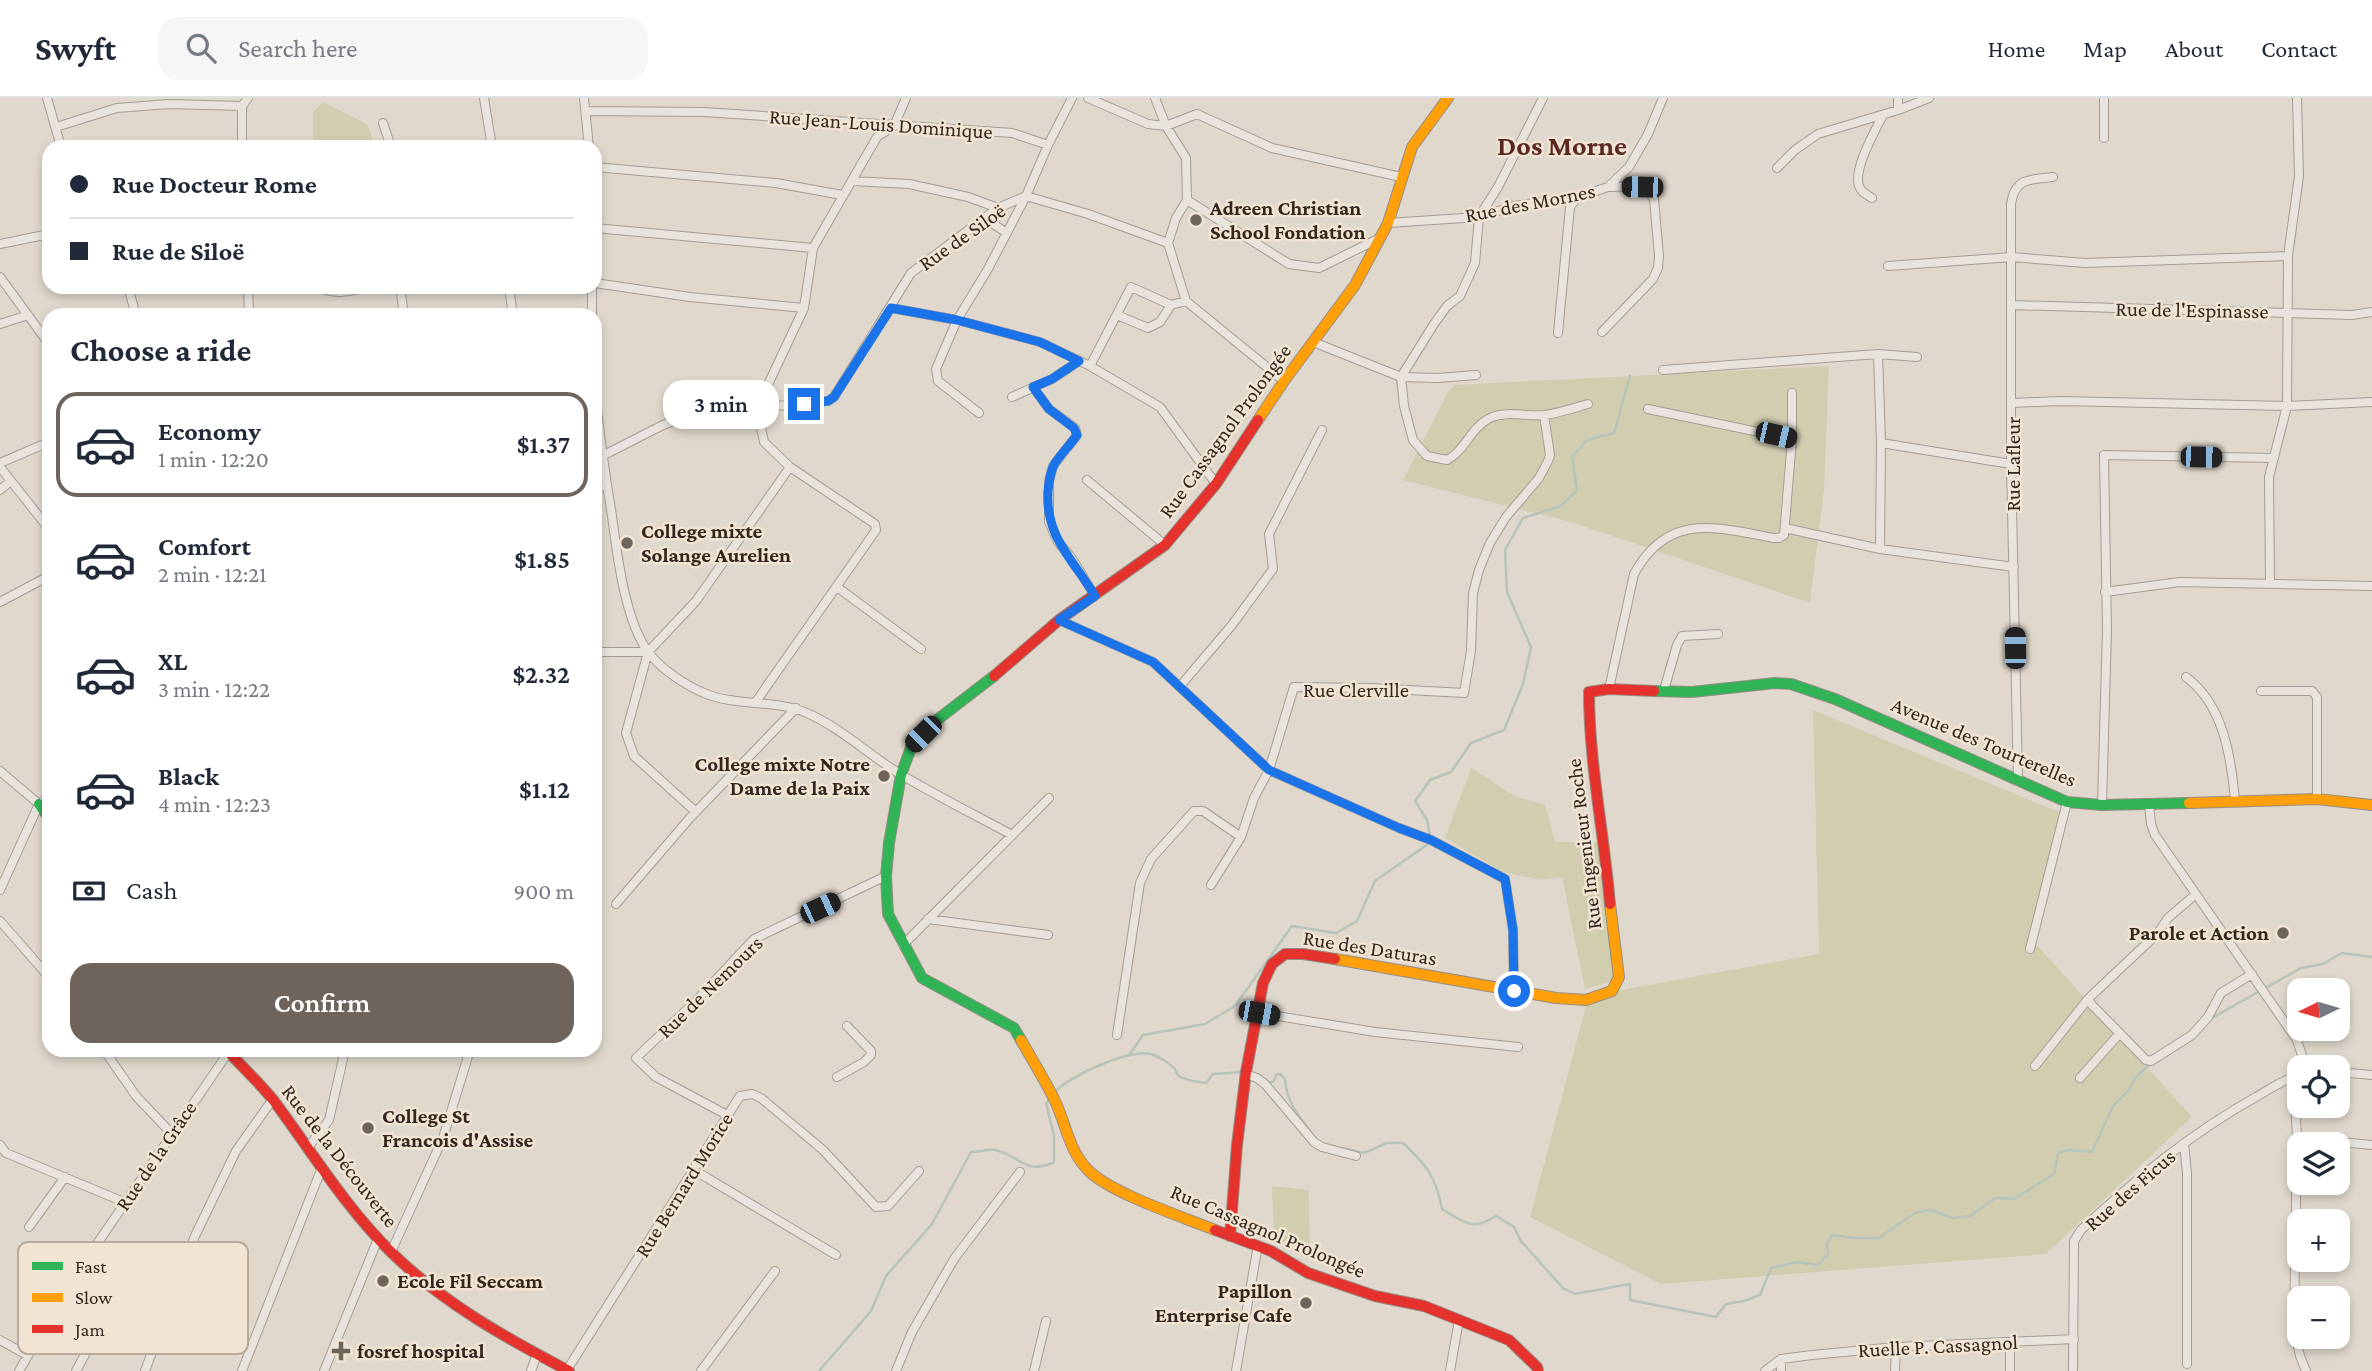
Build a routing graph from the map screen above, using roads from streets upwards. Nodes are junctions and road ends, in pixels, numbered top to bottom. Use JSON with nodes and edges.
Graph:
{"nodes":[{"id":1,"x":47,"y":98,"type":"edge"},
{"id":2,"x":484,"y":98,"type":"edge"},
{"id":3,"x":584,"y":98,"type":"edge"},
{"id":4,"x":906,"y":98,"type":"edge"},
{"id":5,"x":1072,"y":98,"type":"edge"},
{"id":6,"x":1088,"y":98,"type":"edge"},
{"id":7,"x":1155,"y":98,"type":"edge"},
{"id":8,"x":1448,"y":98,"type":"edge"},
{"id":9,"x":1543,"y":98,"type":"edge"},
{"id":10,"x":1663,"y":98,"type":"edge"},
{"id":11,"x":1898,"y":98,"type":"edge"},
{"id":12,"x":1929,"y":98,"type":"edge"},
{"id":13,"x":2297,"y":98,"type":"edge"},
{"id":14,"x":2103,"y":100,"type":"edge"},
{"id":15,"x":245,"y":102,"type":"edge"},
{"id":16,"x":1898,"y":110,"type":"junction"},
{"id":17,"x":586,"y":111,"type":"junction"},
{"id":18,"x":1882,"y":115,"type":"junction"},
{"id":19,"x":383,"y":123,"type":"dead end"},
{"id":20,"x":1166,"y":125,"type":"junction"},
{"id":21,"x":894,"y":126,"type":"junction"},
{"id":22,"x":56,"y":127,"type":"junction"},
{"id":23,"x":2104,"y":138,"type":"dead end"},
{"id":24,"x":59,"y":140,"type":"edge"},
{"id":25,"x":242,"y":140,"type":"edge"},
{"id":26,"x":389,"y":140,"type":"edge"},
{"id":27,"x":491,"y":140,"type":"edge"},
{"id":28,"x":588,"y":140,"type":"edge"},
{"id":29,"x":1048,"y":145,"type":"junction"},
{"id":30,"x":602,"y":167,"type":"edge"},
{"id":31,"x":1777,"y":167,"type":"dead end"},
{"id":32,"x":1401,"y":177,"type":"junction"},
{"id":33,"x":2053,"y":177,"type":"dead end"},
{"id":34,"x":853,"y":181,"type":"junction"},
{"id":35,"x":1608,"y":187,"type":"junction"},
{"id":36,"x":842,"y":195,"type":"junction"},
{"id":37,"x":1026,"y":196,"type":"junction"},
{"id":38,"x":1578,"y":197,"type":"junction"},
{"id":39,"x":1872,"y":198,"type":"dead end"},
{"id":40,"x":1187,"y":200,"type":"junction"},
{"id":41,"x":998,"y":208,"type":"junction"},
{"id":42,"x":1479,"y":217,"type":"junction"},
{"id":43,"x":984,"y":218,"type":"junction"},
{"id":44,"x":1388,"y":223,"type":"junction"},
{"id":45,"x":602,"y":229,"type":"edge"},
{"id":46,"x":1007,"y":233,"type":"junction"},
{"id":47,"x":42,"y":235,"type":"edge"},
{"id":48,"x":1380,"y":238,"type":"junction"},
{"id":49,"x":1168,"y":243,"type":"junction"},
{"id":50,"x":0,"y":244,"type":"edge"},
{"id":51,"x":813,"y":248,"type":"junction"},
{"id":52,"x":2288,"y":256,"type":"junction"},
{"id":53,"x":2012,"y":257,"type":"junction"},
{"id":54,"x":1888,"y":266,"type":"dead end"},
{"id":55,"x":0,"y":277,"type":"edge"},
{"id":56,"x":602,"y":286,"type":"edge"},
{"id":57,"x":1186,"y":301,"type":"junction"},
{"id":58,"x":1171,"y":305,"type":"junction"},
{"id":59,"x":2012,"y":305,"type":"junction"},
{"id":60,"x":804,"y":308,"type":"junction"},
{"id":61,"x":891,"y":308,"type":"junction"},
{"id":62,"x":2288,"y":312,"type":"junction"},
{"id":63,"x":2372,"y":312,"type":"edge"},
{"id":64,"x":28,"y":315,"type":"junction"},
{"id":65,"x":1116,"y":315,"type":"junction"},
{"id":66,"x":957,"y":320,"type":"junction"},
{"id":67,"x":0,"y":324,"type":"edge"},
{"id":68,"x":1602,"y":332,"type":"dead end"},
{"id":69,"x":42,"y":334,"type":"edge"},
{"id":70,"x":1558,"y":334,"type":"dead end"},
{"id":71,"x":1314,"y":342,"type":"junction"},
{"id":72,"x":1878,"y":354,"type":"junction"},
{"id":73,"x":1917,"y":357,"type":"dead end"},
{"id":74,"x":1079,"y":361,"type":"junction"},
{"id":75,"x":1090,"y":366,"type":"junction"},
{"id":76,"x":1663,"y":370,"type":"dead end"},
{"id":77,"x":1476,"y":374,"type":"dead end"},
{"id":78,"x":1401,"y":377,"type":"junction"},
{"id":79,"x":1283,"y":381,"type":"junction"},
{"id":80,"x":1033,"y":387,"type":"junction"},
{"id":81,"x":1792,"y":393,"type":"dead end"},
{"id":82,"x":1012,"y":397,"type":"dead end"},
{"id":83,"x":2372,"y":402,"type":"edge"},
{"id":84,"x":2012,"y":403,"type":"junction"},
{"id":85,"x":1588,"y":404,"type":"dead end"},
{"id":86,"x":2287,"y":405,"type":"junction"},
{"id":87,"x":757,"y":408,"type":"junction"},
{"id":88,"x":1648,"y":409,"type":"dead end"},
{"id":89,"x":979,"y":413,"type":"dead end"},
{"id":90,"x":1544,"y":415,"type":"junction"},
{"id":91,"x":1322,"y":430,"type":"dead end"},
{"id":92,"x":1792,"y":439,"type":"junction"},
{"id":93,"x":1881,"y":443,"type":"junction"},
{"id":94,"x":42,"y":445,"type":"edge"},
{"id":95,"x":602,"y":456,"type":"joint"},
{"id":96,"x":2274,"y":458,"type":"junction"},
{"id":97,"x":2011,"y":464,"type":"junction"},
{"id":98,"x":0,"y":465,"type":"edge"},
{"id":99,"x":790,"y":467,"type":"junction"},
{"id":100,"x":1087,"y":480,"type":"dead end"},
{"id":101,"x":11,"y":481,"type":"junction"},
{"id":102,"x":1216,"y":484,"type":"junction"},
{"id":103,"x":607,"y":485,"type":"junction"},
{"id":104,"x":602,"y":486,"type":"edge"},
{"id":105,"x":0,"y":490,"type":"edge"},
{"id":106,"x":42,"y":520,"type":"edge"},
{"id":107,"x":1785,"y":528,"type":"junction"},
{"id":108,"x":1165,"y":545,"type":"junction"},
{"id":109,"x":1880,"y":549,"type":"junction"},
{"id":110,"x":2014,"y":568,"type":"junction"},
{"id":111,"x":42,"y":580,"type":"edge"},
{"id":112,"x":2270,"y":583,"type":"junction"},
{"id":113,"x":2372,"y":586,"type":"edge"},
{"id":114,"x":837,"y":587,"type":"junction"},
{"id":115,"x":2105,"y":592,"type":"junction"},
{"id":116,"x":1095,"y":596,"type":"junction"},
{"id":117,"x":0,"y":602,"type":"edge"},
{"id":118,"x":1059,"y":620,"type":"junction"},
{"id":119,"x":1718,"y":634,"type":"dead end"},
{"id":120,"x":921,"y":649,"type":"dead end"},
{"id":121,"x":602,"y":652,"type":"edge"},
{"id":122,"x":648,"y":652,"type":"junction"},
{"id":123,"x":2186,"y":677,"type":"dead end"},
{"id":124,"x":1181,"y":685,"type":"junction"},
{"id":125,"x":1609,"y":690,"type":"junction"},
{"id":126,"x":1664,"y":690,"type":"junction"},
{"id":127,"x":2261,"y":691,"type":"dead end"},
{"id":128,"x":1588,"y":692,"type":"joint"},
{"id":129,"x":755,"y":703,"type":"junction"},
{"id":130,"x":796,"y":708,"type":"junction"},
{"id":131,"x":1269,"y":770,"type":"junction"},
{"id":132,"x":0,"y":771,"type":"edge"},
{"id":133,"x":901,"y":775,"type":"junction"},
{"id":134,"x":2018,"y":781,"type":"junction"},
{"id":135,"x":1049,"y":798,"type":"dead end"},
{"id":136,"x":2317,"y":799,"type":"junction"},
{"id":137,"x":42,"y":800,"type":"edge"},
{"id":138,"x":2235,"y":800,"type":"junction"},
{"id":139,"x":2067,"y":802,"type":"junction"},
{"id":140,"x":2149,"y":804,"type":"junction"},
{"id":141,"x":42,"y":805,"type":"edge"},
{"id":142,"x":2102,"y":805,"type":"junction"},
{"id":143,"x":2372,"y":805,"type":"edge"},
{"id":144,"x":696,"y":811,"type":"junction"},
{"id":145,"x":1012,"y":835,"type":"junction"},
{"id":146,"x":1241,"y":837,"type":"junction"},
{"id":147,"x":886,"y":876,"type":"junction"},
{"id":148,"x":1211,"y":885,"type":"dead end"},
{"id":149,"x":0,"y":890,"type":"edge"},
{"id":150,"x":2196,"y":894,"type":"junction"},
{"id":151,"x":616,"y":904,"type":"dead end"},
{"id":152,"x":928,"y":919,"type":"junction"},
{"id":153,"x":0,"y":921,"type":"edge"},
{"id":154,"x":1048,"y":935,"type":"dead end"},
{"id":155,"x":903,"y":945,"type":"junction"},
{"id":156,"x":2030,"y":948,"type":"dead end"},
{"id":157,"x":42,"y":970,"type":"edge"},
{"id":158,"x":2252,"y":974,"type":"junction"},
{"id":159,"x":1514,"y":991,"type":"junction"},
{"id":160,"x":1612,"y":991,"type":"joint"},
{"id":161,"x":2088,"y":999,"type":"junction"},
{"id":162,"x":1259,"y":1013,"type":"junction"},
{"id":163,"x":848,"y":1026,"type":"dead end"},
{"id":164,"x":2120,"y":1033,"type":"junction"},
{"id":165,"x":1117,"y":1035,"type":"dead end"},
{"id":166,"x":1518,"y":1047,"type":"dead end"},
{"id":167,"x":2302,"y":1055,"type":"edge"},
{"id":168,"x":109,"y":1057,"type":"edge"},
{"id":169,"x":224,"y":1057,"type":"edge"},
{"id":170,"x":234,"y":1057,"type":"edge"},
{"id":171,"x":343,"y":1057,"type":"edge"},
{"id":172,"x":468,"y":1057,"type":"edge"},
{"id":173,"x":2035,"y":1066,"type":"dead end"},
{"id":174,"x":2350,"y":1073,"type":"edge"},
{"id":175,"x":1245,"y":1074,"type":"junction"},
{"id":176,"x":2372,"y":1075,"type":"edge"},
{"id":177,"x":837,"y":1077,"type":"dead end"},
{"id":178,"x":2080,"y":1078,"type":"dead end"},
{"id":179,"x":2287,"y":1080,"type":"edge"},
{"id":180,"x":273,"y":1099,"type":"junction"},
{"id":181,"x":727,"y":1115,"type":"junction"},
{"id":182,"x":171,"y":1133,"type":"junction"},
{"id":183,"x":2350,"y":1143,"type":"edge"},
{"id":184,"x":2183,"y":1144,"type":"junction"},
{"id":185,"x":0,"y":1145,"type":"edge"},
{"id":186,"x":2372,"y":1145,"type":"edge"},
{"id":187,"x":307,"y":1149,"type":"junction"},
{"id":188,"x":1356,"y":1156,"type":"dead end"},
{"id":189,"x":321,"y":1170,"type":"junction"},
{"id":190,"x":694,"y":1170,"type":"junction"},
{"id":191,"x":919,"y":1171,"type":"dead end"},
{"id":192,"x":1020,"y":1172,"type":"dead end"},
{"id":193,"x":65,"y":1177,"type":"junction"},
{"id":194,"x":2296,"y":1195,"type":"edge"},
{"id":195,"x":124,"y":1202,"type":"junction"},
{"id":196,"x":29,"y":1227,"type":"dead end"},
{"id":197,"x":1230,"y":1236,"type":"junction"},
{"id":198,"x":378,"y":1239,"type":"junction"},
{"id":199,"x":97,"y":1242,"type":"edge"},
{"id":200,"x":193,"y":1242,"type":"edge"},
{"id":201,"x":1258,"y":1245,"type":"junction"},
{"id":202,"x":391,"y":1252,"type":"junction"},
{"id":203,"x":836,"y":1255,"type":"dead end"},
{"id":204,"x":775,"y":1271,"type":"dead end"},
{"id":205,"x":1459,"y":1320,"type":"junction"},
{"id":206,"x":1046,"y":1321,"type":"dead end"},
{"id":207,"x":2074,"y":1339,"type":"junction"},
{"id":208,"x":0,"y":1340,"type":"edge"},
{"id":209,"x":2010,"y":1342,"type":"junction"},
{"id":210,"x":1896,"y":1347,"type":"junction"},
{"id":211,"x":18,"y":1350,"type":"edge"},
{"id":212,"x":85,"y":1354,"type":"edge"},
{"id":213,"x":151,"y":1354,"type":"edge"},
{"id":214,"x":537,"y":1354,"type":"junction"},
{"id":215,"x":27,"y":1355,"type":"edge"},
{"id":216,"x":1781,"y":1359,"type":"junction"},
{"id":217,"x":2187,"y":1364,"type":"dead end"},
{"id":218,"x":19,"y":1371,"type":"edge"},
{"id":219,"x":76,"y":1371,"type":"edge"},
{"id":220,"x":145,"y":1371,"type":"edge"},
{"id":221,"x":242,"y":1371,"type":"edge"},
{"id":222,"x":324,"y":1371,"type":"edge"},
{"id":223,"x":531,"y":1371,"type":"edge"},
{"id":224,"x":568,"y":1371,"type":"edge"},
{"id":225,"x":701,"y":1371,"type":"edge"},
{"id":226,"x":896,"y":1371,"type":"edge"},
{"id":227,"x":1034,"y":1371,"type":"edge"},
{"id":228,"x":1236,"y":1371,"type":"edge"},
{"id":229,"x":1450,"y":1371,"type":"edge"},
{"id":230,"x":1538,"y":1371,"type":"edge"},
{"id":231,"x":1765,"y":1371,"type":"edge"},
{"id":232,"x":1782,"y":1371,"type":"edge"},
{"id":233,"x":1895,"y":1371,"type":"edge"},
{"id":234,"x":2010,"y":1371,"type":"edge"},
{"id":235,"x":2073,"y":1371,"type":"edge"},
{"id":236,"x":2306,"y":1371,"type":"edge"}],
"edges":[{"from":1,"to":22,"type":"street"},
{"from":2,"to":27,"type":"street"},
{"from":3,"to":17,"type":"street"},
{"from":4,"to":21,"type":"street"},
{"from":5,"to":29,"type":"street"},
{"from":6,"to":20,"type":"street"},
{"from":7,"to":20,"type":"street"},
{"from":8,"to":32,"type":"street","name":"Rue Cassagnol Prolongée"},
{"from":9,"to":42,"type":"street"},
{"from":10,"to":35,"type":"street","name":"Rue des Mornes"},
{"from":11,"to":16,"type":"street"},
{"from":12,"to":16,"type":"street"},
{"from":13,"to":52,"type":"street"},
{"from":14,"to":23,"type":"street"},
{"from":15,"to":22,"type":"street"},
{"from":15,"to":25,"type":"street"},
{"from":16,"to":18,"type":"street"},
{"from":17,"to":21,"type":"street","name":"Rue Jean-Louis Dominique"},
{"from":17,"to":28,"type":"street"},
{"from":18,"to":31,"type":"street"},
{"from":18,"to":39,"type":"street"},
{"from":19,"to":26,"type":"street"},
{"from":20,"to":32,"type":"street"},
{"from":20,"to":40,"type":"street"},
{"from":21,"to":29,"type":"street","name":"Rue Jean-Louis Dominique"},
{"from":21,"to":34,"type":"street"},
{"from":22,"to":24,"type":"street"},
{"from":29,"to":37,"type":"street"},
{"from":30,"to":36,"type":"street"},
{"from":32,"to":44,"type":"street","name":"Rue Cassagnol Prolongée"},
{"from":33,"to":53,"type":"street","name":"Rue Lafleur"},
{"from":34,"to":36,"type":"street"},
{"from":34,"to":41,"type":"street"},
{"from":35,"to":38,"type":"street","name":"Rue des Mornes"},
{"from":35,"to":68,"type":"street"},
{"from":36,"to":51,"type":"street"},
{"from":37,"to":41,"type":"street","name":"Rue de Siloë"},
{"from":37,"to":46,"type":"street"},
{"from":37,"to":49,"type":"street"},
{"from":38,"to":42,"type":"street","name":"Rue des Mornes"},
{"from":38,"to":70,"type":"street"},
{"from":40,"to":48,"type":"street"},
{"from":40,"to":49,"type":"street"},
{"from":41,"to":43,"type":"street","name":"Rue de Siloë"},
{"from":42,"to":44,"type":"street","name":"Rue des Mornes"},
{"from":42,"to":78,"type":"street"},
{"from":43,"to":46,"type":"street"},
{"from":43,"to":61,"type":"street","name":"Rue de Siloë"},
{"from":44,"to":48,"type":"street","name":"Rue Cassagnol Prolongée"},
{"from":45,"to":51,"type":"street"},
{"from":46,"to":66,"type":"street"},
{"from":47,"to":50,"type":"street"},
{"from":48,"to":71,"type":"street","name":"Rue Cassagnol Prolongée"},
{"from":49,"to":57,"type":"street"},
{"from":51,"to":60,"type":"street"},
{"from":52,"to":53,"type":"street"},
{"from":52,"to":62,"type":"street"},
{"from":53,"to":54,"type":"street"},
{"from":53,"to":59,"type":"street","name":"Rue Lafleur"},
{"from":55,"to":64,"type":"street"},
{"from":56,"to":60,"type":"street"},
{"from":57,"to":58,"type":"street"},
{"from":57,"to":79,"type":"street"},
{"from":58,"to":65,"type":"street"},
{"from":58,"to":65,"type":"street"},
{"from":59,"to":62,"type":"street","name":"Rue de l'Espinasse"},
{"from":59,"to":84,"type":"street","name":"Rue Lafleur"},
{"from":60,"to":87,"type":"street"},
{"from":61,"to":66,"type":"street"},
{"from":61,"to":87,"type":"street","name":"Rue de Siloë"},
{"from":62,"to":63,"type":"street","name":"Rue de l'Espinasse"},
{"from":62,"to":86,"type":"street"},
{"from":64,"to":67,"type":"street"},
{"from":64,"to":69,"type":"street"},
{"from":65,"to":75,"type":"street"},
{"from":66,"to":74,"type":"street"},
{"from":66,"to":89,"type":"street"},
{"from":71,"to":78,"type":"street"},
{"from":71,"to":79,"type":"street","name":"Rue Cassagnol Prolongée"},
{"from":72,"to":73,"type":"street"},
{"from":72,"to":76,"type":"street"},
{"from":72,"to":93,"type":"street"},
{"from":74,"to":75,"type":"street"},
{"from":74,"to":80,"type":"street"},
{"from":75,"to":102,"type":"street"},
{"from":77,"to":78,"type":"street"},
{"from":78,"to":90,"type":"street"},
{"from":79,"to":102,"type":"street","name":"Rue Cassagnol Prolongée"},
{"from":80,"to":82,"type":"street"},
{"from":80,"to":116,"type":"street"},
{"from":81,"to":92,"type":"street"},
{"from":83,"to":86,"type":"street"},
{"from":84,"to":86,"type":"street"},
{"from":84,"to":97,"type":"street","name":"Rue Lafleur"},
{"from":85,"to":90,"type":"street"},
{"from":86,"to":96,"type":"street"},
{"from":87,"to":95,"type":"street","name":"Rue de Siloë"},
{"from":87,"to":99,"type":"street"},
{"from":88,"to":92,"type":"street"},
{"from":90,"to":131,"type":"street","name":"Rue Clerville"},
{"from":91,"to":124,"type":"street"},
{"from":92,"to":107,"type":"street"},
{"from":93,"to":97,"type":"street"},
{"from":93,"to":109,"type":"street"},
{"from":94,"to":98,"type":"street"},
{"from":95,"to":103,"type":"street"},
{"from":96,"to":112,"type":"street"},
{"from":96,"to":115,"type":"street"},
{"from":97,"to":110,"type":"street","name":"Rue Lafleur"},
{"from":98,"to":101,"type":"street"},
{"from":99,"to":114,"type":"street"},
{"from":99,"to":122,"type":"street"},
{"from":100,"to":108,"type":"street"},
{"from":101,"to":105,"type":"street"},
{"from":101,"to":106,"type":"street"},
{"from":102,"to":108,"type":"street","name":"Rue Cassagnol Prolongée"},
{"from":103,"to":104,"type":"street"},
{"from":103,"to":122,"type":"street"},
{"from":107,"to":109,"type":"street"},
{"from":107,"to":125,"type":"street"},
{"from":108,"to":116,"type":"street","name":"Rue Cassagnol Prolongée"},
{"from":109,"to":110,"type":"street"},
{"from":110,"to":134,"type":"street","name":"Rue Lafleur"},
{"from":111,"to":117,"type":"street"},
{"from":112,"to":113,"type":"street"},
{"from":112,"to":115,"type":"street"},
{"from":114,"to":120,"type":"street"},
{"from":114,"to":129,"type":"street"},
{"from":115,"to":142,"type":"street"},
{"from":116,"to":118,"type":"street","name":"Rue Cassagnol Prolongée"},
{"from":118,"to":124,"type":"street"},
{"from":118,"to":133,"type":"street","name":"Rue Cassagnol Prolongée"},
{"from":119,"to":126,"type":"street"},
{"from":121,"to":122,"type":"street"},
{"from":122,"to":129,"type":"street"},
{"from":122,"to":144,"type":"street"},
{"from":123,"to":138,"type":"street"},
{"from":124,"to":131,"type":"street"},
{"from":125,"to":126,"type":"street","name":"Avenue des Tourterelles"},
{"from":125,"to":128,"type":"street","name":"Avenue des Tourterelles"},
{"from":126,"to":134,"type":"street","name":"Avenue des Tourterelles"},
{"from":127,"to":136,"type":"street"},
{"from":128,"to":160,"type":"street","name":"Rue Ingenieur Roche"},
{"from":129,"to":130,"type":"street"},
{"from":130,"to":133,"type":"street"},
{"from":130,"to":144,"type":"street"},
{"from":131,"to":146,"type":"street","name":"Rue Clerville"},
{"from":131,"to":159,"type":"street"},
{"from":132,"to":137,"type":"street"},
{"from":133,"to":145,"type":"street"},
{"from":133,"to":147,"type":"street","name":"Rue Cassagnol Prolongée"},
{"from":134,"to":139,"type":"street","name":"Avenue des Tourterelles"},
{"from":135,"to":145,"type":"street"},
{"from":136,"to":138,"type":"street","name":"Avenue des Tourterelles"},
{"from":136,"to":143,"type":"street","name":"Avenue des Tourterelles"},
{"from":138,"to":140,"type":"street","name":"Avenue des Tourterelles"},
{"from":139,"to":142,"type":"street","name":"Avenue des Tourterelles"},
{"from":139,"to":156,"type":"street"},
{"from":140,"to":142,"type":"street","name":"Avenue des Tourterelles"},
{"from":140,"to":150,"type":"street"},
{"from":141,"to":149,"type":"street"},
{"from":144,"to":151,"type":"street"},
{"from":145,"to":152,"type":"street"},
{"from":146,"to":148,"type":"street","name":"Rue Clerville"},
{"from":146,"to":165,"type":"street"},
{"from":147,"to":155,"type":"street","name":"Rue Cassagnol Prolongée"},
{"from":147,"to":181,"type":"street","name":"Rue de Nemours"},
{"from":150,"to":158,"type":"street"},
{"from":150,"to":161,"type":"street"},
{"from":152,"to":154,"type":"street"},
{"from":152,"to":155,"type":"street"},
{"from":153,"to":157,"type":"street"},
{"from":155,"to":197,"type":"street","name":"Rue Cassagnol Prolongée"},
{"from":158,"to":164,"type":"street"},
{"from":158,"to":167,"type":"street"},
{"from":159,"to":160,"type":"street","name":"Rue des Daturas"},
{"from":159,"to":162,"type":"street","name":"Rue des Daturas"},
{"from":161,"to":164,"type":"street"},
{"from":161,"to":173,"type":"street"},
{"from":162,"to":166,"type":"street"},
{"from":162,"to":175,"type":"street","name":"Rue des Daturas"},
{"from":163,"to":177,"type":"street"},
{"from":164,"to":178,"type":"street"},
{"from":168,"to":182,"type":"street"},
{"from":169,"to":182,"type":"street","name":"Rue de la Grâce"},
{"from":170,"to":180,"type":"street","name":"Rue de la Découverte"},
{"from":171,"to":187,"type":"street"},
{"from":172,"to":202,"type":"street"},
{"from":174,"to":176,"type":"street"},
{"from":175,"to":188,"type":"street"},
{"from":175,"to":197,"type":"street","name":"Rue des Daturas"},
{"from":179,"to":184,"type":"street","name":"Rue des Ficus"},
{"from":180,"to":187,"type":"street","name":"Rue de la Découverte"},
{"from":180,"to":200,"type":"street"},
{"from":181,"to":190,"type":"street","name":"Rue Bernard Morice"},
{"from":181,"to":191,"type":"street","name":"Rue Bernard Morice"},
{"from":182,"to":195,"type":"street","name":"Rue de la Grâce"},
{"from":183,"to":186,"type":"street"},
{"from":184,"to":207,"type":"street","name":"Rue des Ficus"},
{"from":184,"to":217,"type":"street"},
{"from":185,"to":193,"type":"street"},
{"from":187,"to":189,"type":"street","name":"Rue de la Découverte"},
{"from":189,"to":198,"type":"street","name":"Rue de la Découverte"},
{"from":189,"to":221,"type":"street"},
{"from":190,"to":203,"type":"street"},
{"from":190,"to":224,"type":"street","name":"Rue Bernard Morice"},
{"from":192,"to":226,"type":"street"},
{"from":193,"to":195,"type":"street"},
{"from":193,"to":196,"type":"street"},
{"from":194,"to":236,"type":"street"},
{"from":195,"to":199,"type":"street","name":"Rue de la Grâce"},
{"from":197,"to":201,"type":"street","name":"Rue Cassagnol Prolongée"},
{"from":198,"to":202,"type":"street","name":"Rue de la Découverte"},
{"from":198,"to":222,"type":"street"},
{"from":201,"to":205,"type":"street","name":"Rue Cassagnol Prolongée"},
{"from":201,"to":228,"type":"street"},
{"from":202,"to":214,"type":"street","name":"Rue de la Découverte"},
{"from":204,"to":225,"type":"street"},
{"from":205,"to":229,"type":"street"},
{"from":205,"to":230,"type":"street","name":"Rue Cassagnol Prolongée"},
{"from":206,"to":227,"type":"street"},
{"from":207,"to":209,"type":"street","name":"Ruelle P. Cassagnol"},
{"from":207,"to":235,"type":"street","name":"Rue des Ficus"},
{"from":208,"to":211,"type":"street"},
{"from":209,"to":210,"type":"street","name":"Ruelle P. Cassagnol"},
{"from":209,"to":234,"type":"street"},
{"from":210,"to":216,"type":"street","name":"Ruelle P. Cassagnol"},
{"from":210,"to":233,"type":"street"},
{"from":212,"to":219,"type":"street"},
{"from":213,"to":220,"type":"street"},
{"from":214,"to":223,"type":"street"},
{"from":214,"to":224,"type":"street","name":"Rue de la Découverte"},
{"from":215,"to":218,"type":"street","name":"Rue de la Grâce"},
{"from":216,"to":231,"type":"street"},
{"from":216,"to":232,"type":"street"}]}
